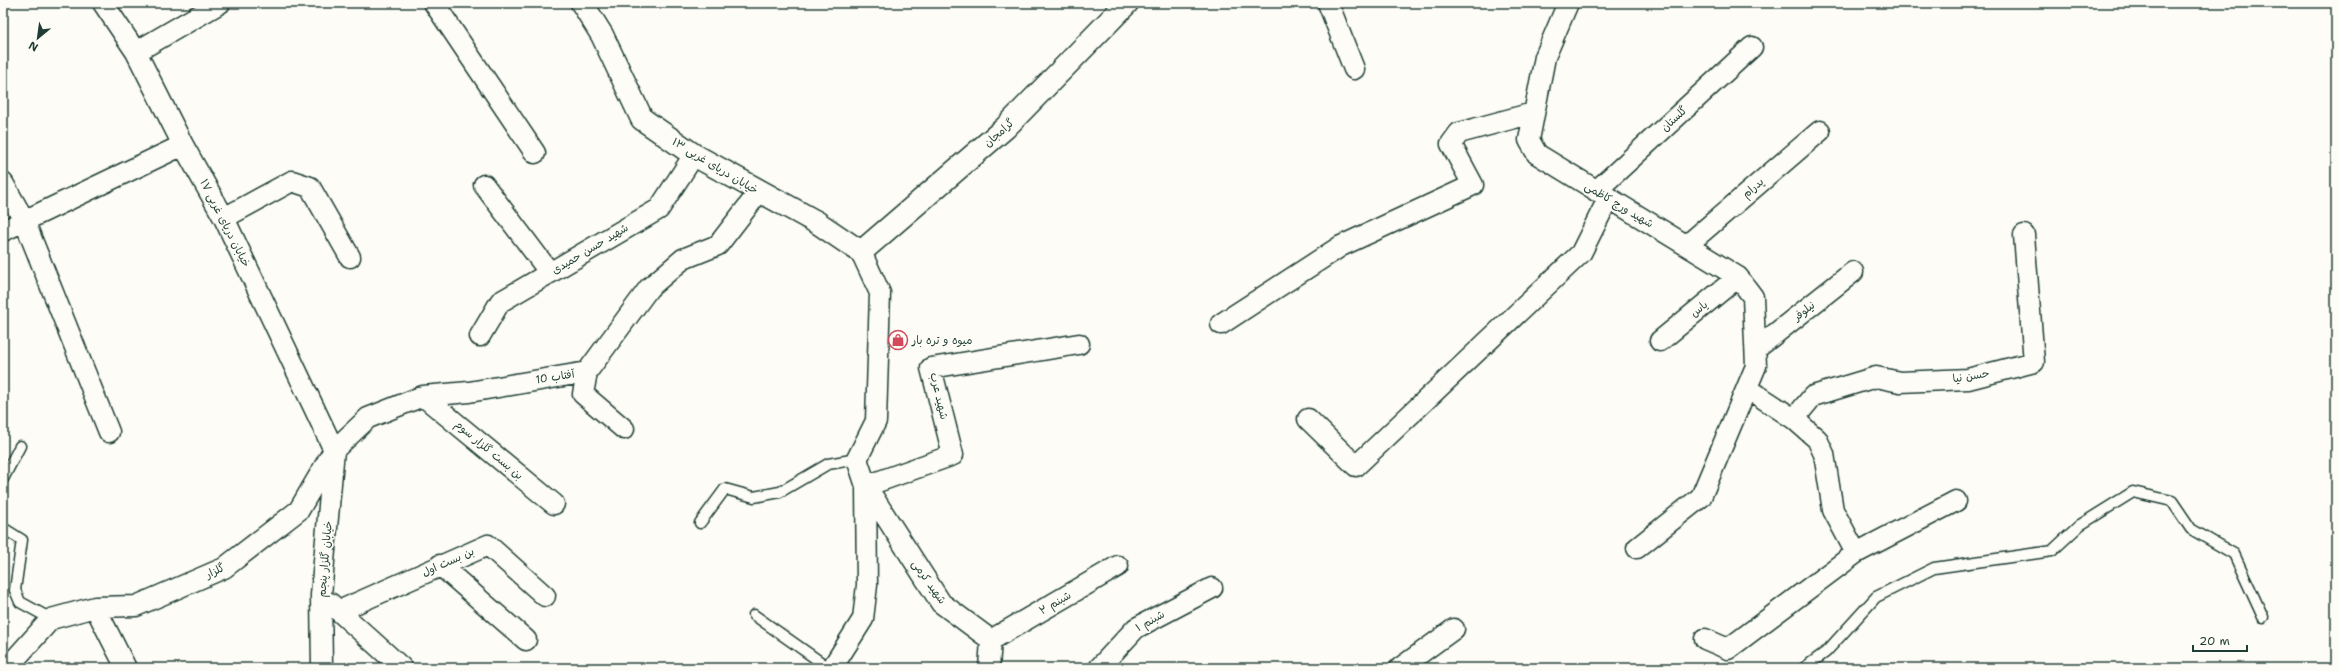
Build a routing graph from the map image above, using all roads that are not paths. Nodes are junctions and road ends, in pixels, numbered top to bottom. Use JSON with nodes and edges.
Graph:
{"nodes":[{"id":1,"x":103,"y":3,"type":"edge"},
{"id":2,"x":220,"y":3,"type":"edge"},
{"id":3,"x":434,"y":3,"type":"edge"},
{"id":4,"x":582,"y":3,"type":"edge"},
{"id":5,"x":1127,"y":3,"type":"edge"},
{"id":6,"x":1328,"y":3,"type":"edge"},
{"id":7,"x":1568,"y":3,"type":"edge"},
{"id":8,"x":1752,"y":47,"type":"dead end"},
{"id":9,"x":136,"y":52,"type":"junction"},
{"id":10,"x":1354,"y":69,"type":"dead end"},
{"id":11,"x":1533,"y":113,"type":"junction"},
{"id":12,"x":1820,"y":131,"type":"dead end"},
{"id":13,"x":183,"y":145,"type":"junction"},
{"id":14,"x":535,"y":153,"type":"dead end"},
{"id":15,"x":694,"y":155,"type":"junction"},
{"id":16,"x":3,"y":183,"type":"edge"},
{"id":17,"x":484,"y":185,"type":"dead end"},
{"id":18,"x":759,"y":192,"type":"junction"},
{"id":19,"x":1602,"y":195,"type":"junction"},
{"id":20,"x":224,"y":218,"type":"junction"},
{"id":21,"x":24,"y":220,"type":"junction"},
{"id":22,"x":3,"y":231,"type":"edge"},
{"id":23,"x":2024,"y":235,"type":"dead end"},
{"id":24,"x":1687,"y":245,"type":"junction"},
{"id":25,"x":861,"y":252,"type":"junction"},
{"id":26,"x":350,"y":257,"type":"dead end"},
{"id":27,"x":1853,"y":272,"type":"dead end"},
{"id":28,"x":550,"y":273,"type":"junction"},
{"id":29,"x":1738,"y":277,"type":"junction"},
{"id":30,"x":1221,"y":324,"type":"dead end"},
{"id":31,"x":480,"y":336,"type":"dead end"},
{"id":32,"x":1660,"y":341,"type":"dead end"},
{"id":33,"x":1079,"y":344,"type":"dead end"},
{"id":34,"x":1756,"y":349,"type":"junction"},
{"id":35,"x":587,"y":372,"type":"junction"},
{"id":36,"x":1747,"y":388,"type":"junction"},
{"id":37,"x":423,"y":396,"type":"junction"},
{"id":38,"x":1308,"y":419,"type":"dead end"},
{"id":39,"x":1794,"y":419,"type":"junction"},
{"id":40,"x":624,"y":429,"type":"dead end"},
{"id":41,"x":109,"y":432,"type":"dead end"},
{"id":42,"x":20,"y":446,"type":"dead end"},
{"id":43,"x":334,"y":450,"type":"junction"},
{"id":44,"x":857,"y":459,"type":"junction"},
{"id":45,"x":3,"y":479,"type":"edge"},
{"id":46,"x":866,"y":486,"type":"junction"},
{"id":47,"x":1956,"y":501,"type":"dead end"},
{"id":48,"x":554,"y":504,"type":"dead end"},
{"id":49,"x":700,"y":522,"type":"dead end"},
{"id":50,"x":3,"y":528,"type":"edge"},
{"id":51,"x":1637,"y":548,"type":"dead end"},
{"id":52,"x":1856,"y":553,"type":"junction"},
{"id":53,"x":440,"y":565,"type":"junction"},
{"id":54,"x":1118,"y":566,"type":"dead end"},
{"id":55,"x":1212,"y":588,"type":"dead end"},
{"id":56,"x":321,"y":595,"type":"junction"},
{"id":57,"x":545,"y":596,"type":"dead end"},
{"id":58,"x":95,"y":607,"type":"junction"},
{"id":59,"x":339,"y":611,"type":"junction"},
{"id":60,"x":754,"y":615,"type":"dead end"},
{"id":61,"x":2263,"y":617,"type":"dead end"},
{"id":62,"x":51,"y":619,"type":"junction"},
{"id":63,"x":1454,"y":629,"type":"dead end"},
{"id":64,"x":1705,"y":639,"type":"dead end"},
{"id":65,"x":526,"y":640,"type":"dead end"},
{"id":66,"x":991,"y":640,"type":"junction"},
{"id":67,"x":7,"y":668,"type":"edge"},
{"id":68,"x":126,"y":668,"type":"edge"},
{"id":69,"x":322,"y":668,"type":"edge"},
{"id":70,"x":402,"y":668,"type":"edge"},
{"id":71,"x":829,"y":668,"type":"edge"},
{"id":72,"x":832,"y":668,"type":"edge"},
{"id":73,"x":989,"y":668,"type":"edge"},
{"id":74,"x":1099,"y":668,"type":"edge"},
{"id":75,"x":1400,"y":668,"type":"edge"},
{"id":76,"x":1804,"y":668,"type":"edge"}],
"edges":[{"from":1,"to":9,"type":"street","name":"خیابان دریای غربی ۱۷"},
{"from":2,"to":9,"type":"street"},
{"from":3,"to":14,"type":"street"},
{"from":4,"to":15,"type":"street","name":"خیابان دریای غربی ۱۳"},
{"from":5,"to":25,"type":"street","name":"گرامجان"},
{"from":6,"to":10,"type":"street"},
{"from":7,"to":11,"type":"street","name":"شهید ورچ کاظمی"},
{"from":8,"to":19,"type":"street","name":"گلستان"},
{"from":9,"to":13,"type":"street","name":"خیابان دریای غربی ۱۷"},
{"from":11,"to":19,"type":"street","name":"شهید ورچ کاظمی"},
{"from":11,"to":30,"type":"street"},
{"from":12,"to":24,"type":"street","name":"پدرام"},
{"from":13,"to":20,"type":"street","name":"خیابان دریای غربی ۱۷"},
{"from":13,"to":21,"type":"street"},
{"from":15,"to":18,"type":"street","name":"خیابان دریای غربی ۱۳"},
{"from":15,"to":28,"type":"street","name":"شهید حسن حمیدی"},
{"from":16,"to":21,"type":"street"},
{"from":17,"to":28,"type":"street"},
{"from":18,"to":25,"type":"street","name":"خیابان دریای غربی ۱۳"},
{"from":18,"to":35,"type":"street","name":"آفتاب 10"},
{"from":19,"to":24,"type":"street","name":"شهید ورچ کاظمی"},
{"from":19,"to":38,"type":"street"},
{"from":20,"to":26,"type":"street"},
{"from":20,"to":43,"type":"street","name":"خیابان دریای غربی ۱۷"},
{"from":21,"to":22,"type":"street"},
{"from":21,"to":41,"type":"street"},
{"from":23,"to":39,"type":"street","name":"حسن نیا"},
{"from":24,"to":29,"type":"street","name":"شهید ورچ کاظمی"},
{"from":25,"to":44,"type":"street"},
{"from":27,"to":34,"type":"street","name":"نیلوفر"},
{"from":28,"to":31,"type":"street","name":"شهید حسن حمیدی"},
{"from":29,"to":32,"type":"street","name":"یاس"},
{"from":29,"to":34,"type":"street","name":"شهید ورچ کاظمی"},
{"from":33,"to":46,"type":"street","name":"شهید عرب"},
{"from":34,"to":36,"type":"street","name":"شهید ورچ کاظمی"},
{"from":35,"to":37,"type":"street","name":"آفتاب 10"},
{"from":35,"to":40,"type":"street"},
{"from":36,"to":39,"type":"street"},
{"from":36,"to":51,"type":"street","name":"شهید ورچ کاظمی"},
{"from":37,"to":43,"type":"street","name":"آفتاب 10"},
{"from":37,"to":48,"type":"street","name":"بن بست گلزار سوم"},
{"from":39,"to":52,"type":"street"},
{"from":42,"to":45,"type":"lane"},
{"from":43,"to":56,"type":"street","name":"خیابان گلزار پنجم"},
{"from":43,"to":58,"type":"street","name":"گلزار"},
{"from":44,"to":46,"type":"street"},
{"from":44,"to":49,"type":"lane"},
{"from":46,"to":66,"type":"street","name":"شهید کرمی"},
{"from":46,"to":72,"type":"street"},
{"from":47,"to":52,"type":"street"},
{"from":50,"to":62,"type":"lane"},
{"from":52,"to":64,"type":"street"},
{"from":53,"to":57,"type":"street","name":"بن بست اول"},
{"from":53,"to":59,"type":"street","name":"بن بست اول"},
{"from":53,"to":65,"type":"street"},
{"from":54,"to":66,"type":"street","name":"شبنم ۲"},
{"from":55,"to":74,"type":"street","name":"شبنم ۱"},
{"from":56,"to":59,"type":"street"},
{"from":56,"to":69,"type":"street","name":"خیابان گلزار پنجم"},
{"from":58,"to":62,"type":"street","name":"گلزار"},
{"from":58,"to":68,"type":"street"},
{"from":59,"to":70,"type":"street"},
{"from":60,"to":71,"type":"lane"},
{"from":61,"to":76,"type":"lane"},
{"from":62,"to":67,"type":"street"},
{"from":63,"to":75,"type":"street"},
{"from":66,"to":73,"type":"street"}]}
